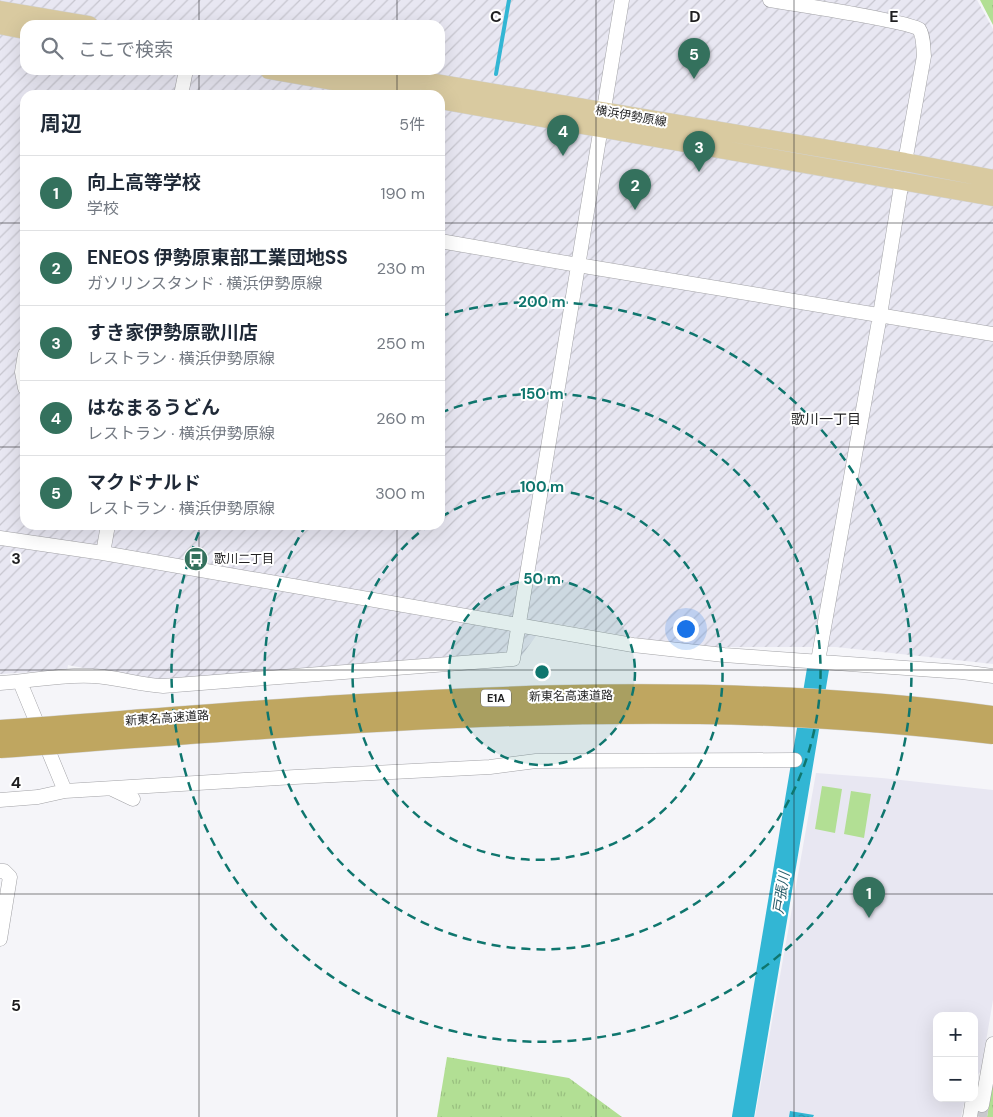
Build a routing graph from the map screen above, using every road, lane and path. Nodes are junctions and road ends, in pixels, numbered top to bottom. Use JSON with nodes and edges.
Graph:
{"nodes":[{"id":1,"x":622,"y":0,"type":"edge"},
{"id":2,"x":770,"y":0,"type":"edge"},
{"id":3,"x":0,"y":10,"type":"edge"},
{"id":4,"x":59,"y":20,"type":"edge"},
{"id":5,"x":0,"y":26,"type":"edge"},
{"id":6,"x":20,"y":29,"type":"edge"},
{"id":7,"x":185,"y":75,"type":"edge"},
{"id":8,"x":298,"y":75,"type":"edge"},
{"id":9,"x":388,"y":75,"type":"edge"},
{"id":10,"x":182,"y":90,"type":"edge"},
{"id":11,"x":384,"y":90,"type":"edge"},
{"id":12,"x":445,"y":101,"type":"edge"},
{"id":13,"x":604,"y":111,"type":"junction"},
{"id":14,"x":600,"y":129,"type":"junction"},
{"id":15,"x":904,"y":162,"type":"junction"},
{"id":16,"x":993,"y":179,"type":"edge"},
{"id":17,"x":902,"y":180,"type":"junction"},
{"id":18,"x":993,"y":197,"type":"edge"},
{"id":19,"x":445,"y":242,"type":"edge"},
{"id":20,"x":578,"y":265,"type":"junction"},
{"id":21,"x":880,"y":315,"type":"junction"},
{"id":22,"x":993,"y":334,"type":"edge"},
{"id":23,"x":107,"y":530,"type":"edge"},
{"id":24,"x":0,"y":538,"type":"edge"},
{"id":25,"x":103,"y":553,"type":"junction"},
{"id":26,"x":519,"y":624,"type":"junction"},
{"id":27,"x":818,"y":661,"type":"junction"},
{"id":28,"x":993,"y":676,"type":"edge"},
{"id":29,"x":20,"y":682,"type":"junction"},
{"id":30,"x":0,"y":683,"type":"edge"},
{"id":31,"x":993,"y":716,"type":"edge"},
{"id":32,"x":0,"y":730,"type":"edge"},
{"id":33,"x":993,"y":734,"type":"edge"},
{"id":34,"x":0,"y":748,"type":"edge"},
{"id":35,"x":796,"y":760,"type":"dead end"},
{"id":36,"x":112,"y":788,"type":"junction"},
{"id":37,"x":65,"y":791,"type":"junction"},
{"id":38,"x":133,"y":799,"type":"dead end"},
{"id":39,"x":0,"y":800,"type":"edge"},
{"id":40,"x":0,"y":871,"type":"edge"},
{"id":41,"x":0,"y":939,"type":"edge"},
{"id":42,"x":993,"y":1044,"type":"edge"},
{"id":43,"x":978,"y":1096,"type":"tunnel mouth"},
{"id":44,"x":975,"y":1102,"type":"edge"},
{"id":45,"x":970,"y":1117,"type":"tunnel mouth"}],
"edges":[{"from":1,"to":13,"type":"street"},
{"from":2,"to":15,"type":"street"},
{"from":3,"to":4,"type":"main road"},
{"from":5,"to":6,"type":"main road"},
{"from":7,"to":10,"type":"street"},
{"from":8,"to":11,"type":"main road"},
{"from":9,"to":13,"type":"main road","name":"横浜伊勢原線"},
{"from":12,"to":14,"type":"main road","name":"横浜伊勢原線"},
{"from":13,"to":14,"type":"street"},
{"from":13,"to":15,"type":"main road","name":"横浜伊勢原線"},
{"from":14,"to":17,"type":"main road","name":"横浜伊勢原線"},
{"from":14,"to":20,"type":"street"},
{"from":15,"to":16,"type":"main road","name":"横浜伊勢原線"},
{"from":17,"to":18,"type":"main road","name":"横浜伊勢原線"},
{"from":17,"to":21,"type":"street"},
{"from":19,"to":20,"type":"street"},
{"from":20,"to":21,"type":"street"},
{"from":20,"to":26,"type":"street"},
{"from":21,"to":22,"type":"street"},
{"from":21,"to":27,"type":"street"},
{"from":23,"to":25,"type":"street"},
{"from":24,"to":25,"type":"street"},
{"from":25,"to":26,"type":"street"},
{"from":26,"to":27,"type":"street"},
{"from":26,"to":29,"type":"street"},
{"from":27,"to":28,"type":"street"},
{"from":29,"to":30,"type":"street"},
{"from":29,"to":37,"type":"street"},
{"from":31,"to":32,"type":"highway","name":"新東名高速道路","number":"E1A","bridge":true},
{"from":33,"to":34,"type":"highway","name":"新東名高速道路","number":"E1A","bridge":true},
{"from":35,"to":36,"type":"street"},
{"from":36,"to":37,"type":"street"},
{"from":36,"to":38,"type":"street"},
{"from":37,"to":39,"type":"street"},
{"from":40,"to":41,"type":"street"},
{"from":42,"to":43,"type":"street"},
{"from":44,"to":45,"type":"street"}]}
